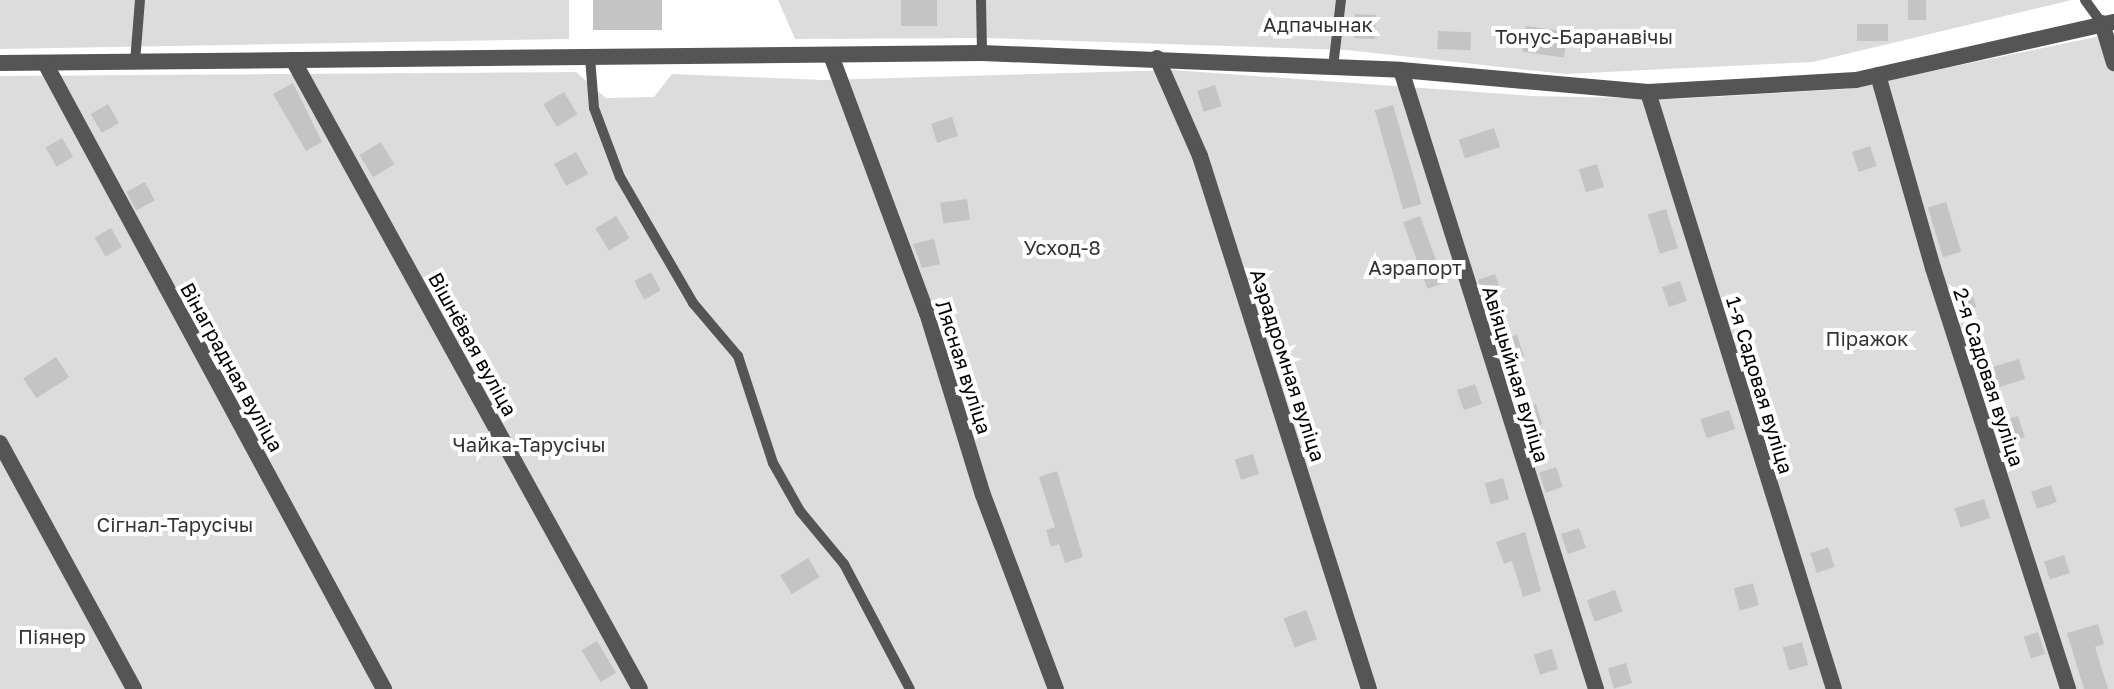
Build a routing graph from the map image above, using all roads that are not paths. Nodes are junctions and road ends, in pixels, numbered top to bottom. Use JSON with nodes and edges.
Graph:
{"nodes":[{"id":1,"x":140,"y":0,"type":"edge"},
{"id":2,"x":981,"y":0,"type":"edge"},
{"id":3,"x":1341,"y":0,"type":"edge"},
{"id":4,"x":2085,"y":0,"type":"edge"},
{"id":5,"x":2108,"y":22,"type":"edge"},
{"id":6,"x":982,"y":53,"type":"junction"},
{"id":7,"x":590,"y":57,"type":"junction"},
{"id":8,"x":832,"y":58,"type":"junction"},
{"id":9,"x":1157,"y":58,"type":"junction"},
{"id":10,"x":293,"y":60,"type":"junction"},
{"id":11,"x":135,"y":62,"type":"junction"},
{"id":12,"x":0,"y":63,"type":"edge"},
{"id":13,"x":45,"y":63,"type":"junction"},
{"id":14,"x":2114,"y":63,"type":"edge"},
{"id":15,"x":1333,"y":67,"type":"junction"},
{"id":16,"x":1401,"y":70,"type":"junction"},
{"id":17,"x":1878,"y":75,"type":"junction"},
{"id":18,"x":1648,"y":92,"type":"junction"},
{"id":19,"x":0,"y":443,"type":"edge"},
{"id":20,"x":134,"y":689,"type":"edge"},
{"id":21,"x":384,"y":689,"type":"edge"},
{"id":22,"x":640,"y":689,"type":"edge"},
{"id":23,"x":910,"y":689,"type":"edge"},
{"id":24,"x":1056,"y":689,"type":"edge"},
{"id":25,"x":1369,"y":689,"type":"edge"},
{"id":26,"x":1596,"y":689,"type":"edge"},
{"id":27,"x":1834,"y":689,"type":"edge"},
{"id":28,"x":2068,"y":689,"type":"edge"}],
"edges":[{"from":1,"to":11,"type":"lane"},
{"from":2,"to":6,"type":"lane"},
{"from":3,"to":15,"type":"lane"},
{"from":4,"to":5,"type":"lane"},
{"from":5,"to":14,"type":"street"},
{"from":5,"to":17,"type":"street"},
{"from":6,"to":8,"type":"street"},
{"from":6,"to":9,"type":"street"},
{"from":7,"to":8,"type":"street"},
{"from":7,"to":10,"type":"street"},
{"from":7,"to":23,"type":"lane"},
{"from":8,"to":24,"type":"street","name":"Лясная вуліца"},
{"from":9,"to":15,"type":"street"},
{"from":9,"to":25,"type":"street","name":"Аэрадромная вуліца"},
{"from":10,"to":11,"type":"street"},
{"from":10,"to":22,"type":"street","name":"Вішнёвая вуліца"},
{"from":11,"to":13,"type":"street"},
{"from":12,"to":13,"type":"street"},
{"from":13,"to":21,"type":"street","name":"Вінаградная вуліца"},
{"from":15,"to":16,"type":"street"},
{"from":16,"to":18,"type":"street"},
{"from":16,"to":26,"type":"street","name":"Авіяцыйная вуліца"},
{"from":17,"to":18,"type":"street"},
{"from":17,"to":28,"type":"street","name":"2-я Садовая вуліца"},
{"from":18,"to":27,"type":"street","name":"1-я Садовая вуліца"},
{"from":19,"to":20,"type":"street"}]}
